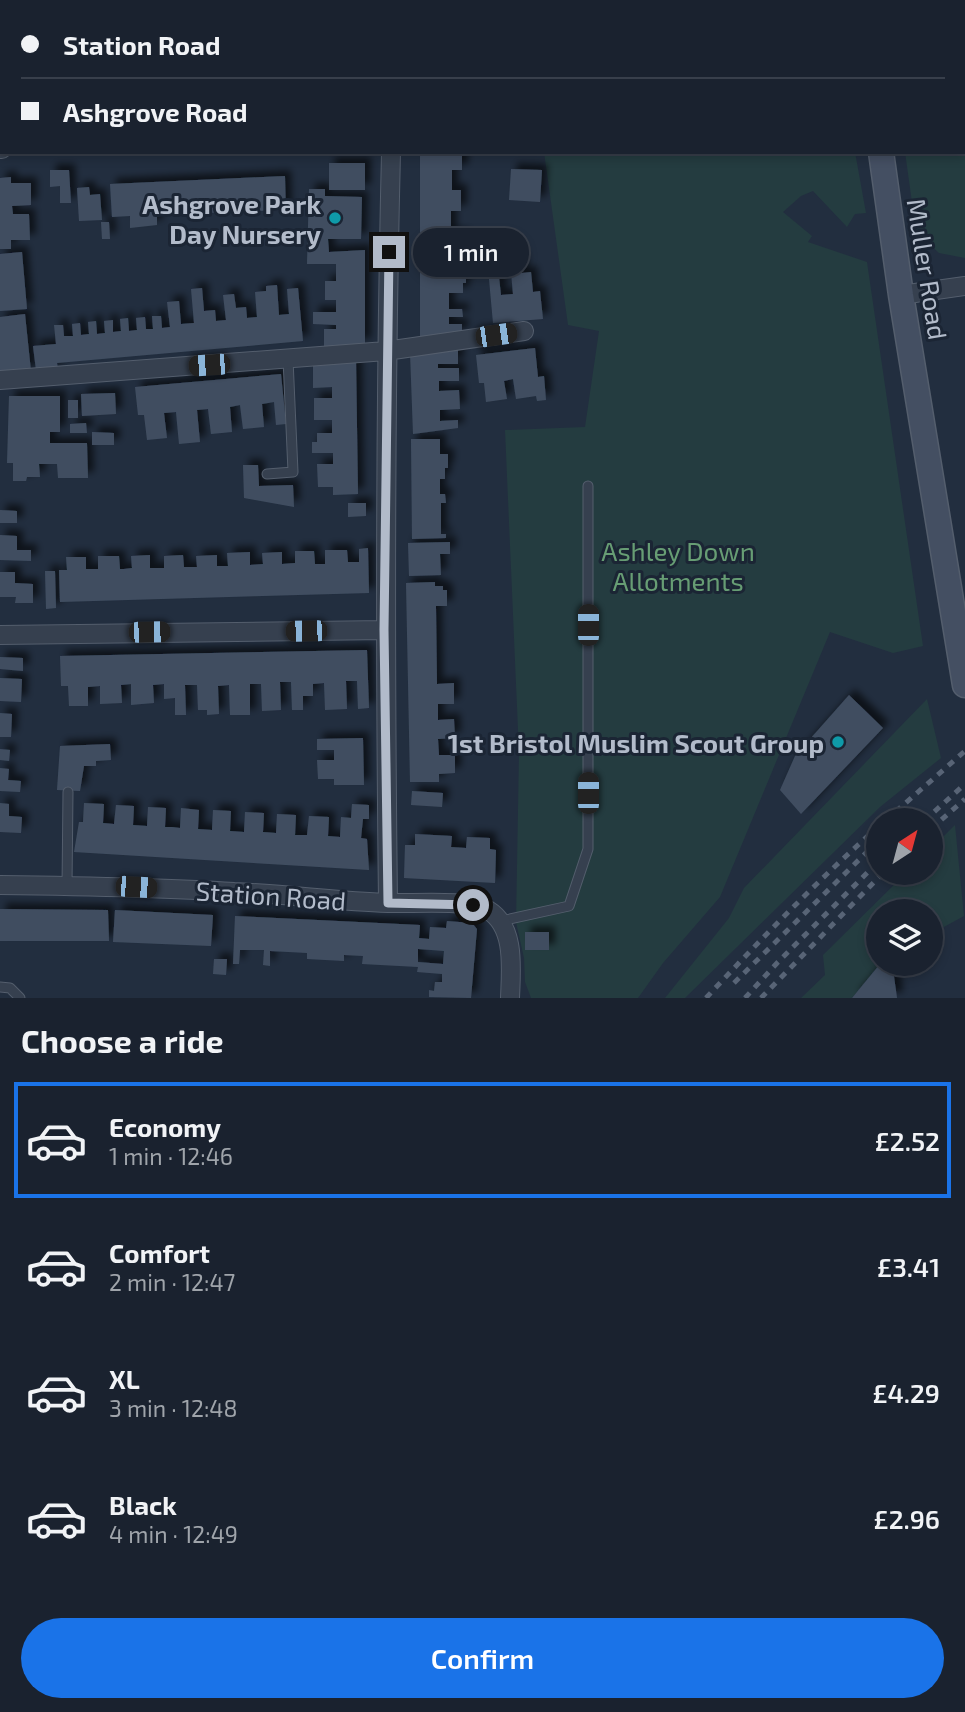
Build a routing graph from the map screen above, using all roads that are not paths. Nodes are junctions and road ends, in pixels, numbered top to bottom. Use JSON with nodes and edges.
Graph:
{"nodes":[{"id":1,"x":391,"y":154,"type":"edge"},
{"id":2,"x":881,"y":154,"type":"edge"},
{"id":3,"x":965,"y":286,"type":"edge"},
{"id":4,"x":901,"y":295,"type":"junction"},
{"id":5,"x":524,"y":331,"type":"dead end"},
{"id":6,"x":386,"y":351,"type":"junction"},
{"id":7,"x":288,"y":359,"type":"junction"},
{"id":8,"x":0,"y":380,"type":"edge"},
{"id":9,"x":267,"y":474,"type":"dead end"},
{"id":10,"x":588,"y":486,"type":"dead end"},
{"id":11,"x":384,"y":630,"type":"junction"},
{"id":12,"x":0,"y":635,"type":"edge"},
{"id":13,"x":965,"y":685,"type":"edge"},
{"id":14,"x":68,"y":792,"type":"dead end"},
{"id":15,"x":0,"y":886,"type":"edge"},
{"id":16,"x":67,"y":886,"type":"junction"},
{"id":17,"x":388,"y":903,"type":"junction"},
{"id":18,"x":501,"y":921,"type":"junction"},
{"id":19,"x":0,"y":987,"type":"edge"},
{"id":20,"x":20,"y":998,"type":"edge"},
{"id":21,"x":510,"y":998,"type":"edge"}],
"edges":[{"from":1,"to":6,"type":"street"},
{"from":2,"to":4,"type":"main road","name":"Muller Road"},
{"from":3,"to":4,"type":"street"},
{"from":4,"to":13,"type":"main road","name":"Muller Road"},
{"from":5,"to":6,"type":"street"},
{"from":6,"to":7,"type":"street"},
{"from":6,"to":11,"type":"street"},
{"from":7,"to":8,"type":"street"},
{"from":7,"to":9,"type":"lane"},
{"from":10,"to":18,"type":"lane"},
{"from":11,"to":12,"type":"street"},
{"from":11,"to":17,"type":"street"},
{"from":14,"to":16,"type":"lane"},
{"from":15,"to":16,"type":"street","name":"Station Road"},
{"from":16,"to":17,"type":"street","name":"Station Road"},
{"from":17,"to":18,"type":"street","name":"Station Road"},
{"from":18,"to":21,"type":"street"},
{"from":19,"to":20,"type":"lane"}]}
